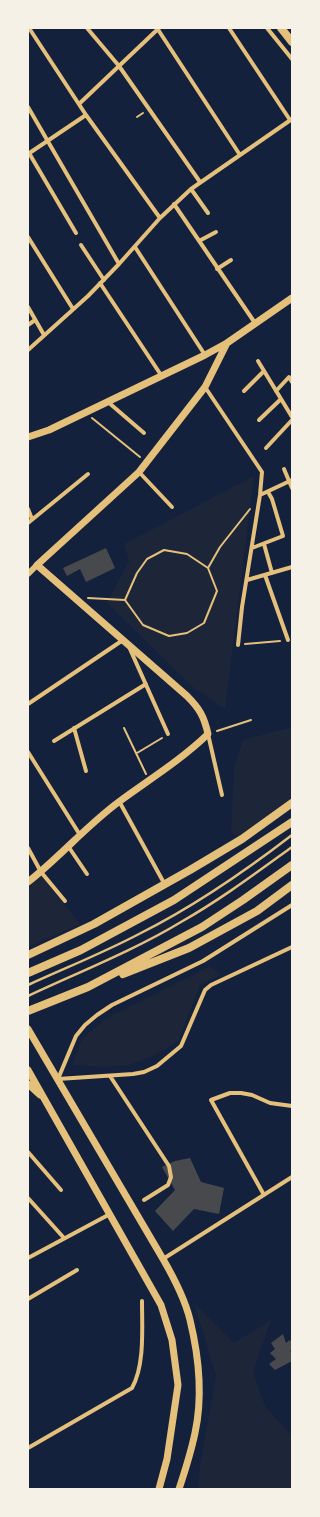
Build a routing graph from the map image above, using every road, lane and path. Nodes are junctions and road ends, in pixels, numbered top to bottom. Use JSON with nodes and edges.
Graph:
{"nodes":[{"id":1,"x":29,"y":28,"type":"edge"},
{"id":2,"x":87,"y":28,"type":"edge"},
{"id":3,"x":158,"y":28,"type":"edge"},
{"id":4,"x":229,"y":28,"type":"edge"},
{"id":5,"x":267,"y":28,"type":"edge"},
{"id":6,"x":281,"y":28,"type":"edge"},
{"id":7,"x":292,"y":42,"type":"edge"},
{"id":8,"x":292,"y":59,"type":"edge"},
{"id":9,"x":119,"y":66,"type":"junction"},
{"id":10,"x":79,"y":104,"type":"junction"},
{"id":11,"x":28,"y":107,"type":"edge"},
{"id":12,"x":86,"y":115,"type":"junction"},
{"id":13,"x":291,"y":120,"type":"edge"},
{"id":14,"x":48,"y":141,"type":"junction"},
{"id":15,"x":29,"y":154,"type":"edge"},
{"id":16,"x":240,"y":155,"type":"junction"},
{"id":17,"x":200,"y":182,"type":"junction"},
{"id":18,"x":191,"y":189,"type":"junction"},
{"id":19,"x":174,"y":204,"type":"junction"},
{"id":20,"x":208,"y":213,"type":"dead end"},
{"id":21,"x":160,"y":218,"type":"junction"},
{"id":22,"x":216,"y":232,"type":"dead end"},
{"id":23,"x":76,"y":233,"type":"dead end"},
{"id":24,"x":28,"y":237,"type":"edge"},
{"id":25,"x":199,"y":242,"type":"junction"},
{"id":26,"x":30,"y":244,"type":"edge"},
{"id":27,"x":81,"y":245,"type":"dead end"},
{"id":28,"x":135,"y":247,"type":"junction"},
{"id":29,"x":231,"y":260,"type":"dead end"},
{"id":30,"x":119,"y":264,"type":"junction"},
{"id":31,"x":217,"y":269,"type":"junction"},
{"id":32,"x":104,"y":280,"type":"junction"},
{"id":33,"x":100,"y":283,"type":"junction"},
{"id":34,"x":292,"y":298,"type":"edge"},
{"id":35,"x":28,"y":307,"type":"edge"},
{"id":36,"x":73,"y":309,"type":"junction"},
{"id":37,"x":36,"y":320,"type":"junction"},
{"id":38,"x":255,"y":323,"type":"junction"},
{"id":39,"x":28,"y":325,"type":"edge"},
{"id":40,"x":44,"y":335,"type":"junction"},
{"id":41,"x":227,"y":342,"type":"junction"},
{"id":42,"x":28,"y":350,"type":"edge"},
{"id":43,"x":205,"y":354,"type":"junction"},
{"id":44,"x":258,"y":361,"type":"dead end"},
{"id":45,"x":264,"y":371,"type":"junction"},
{"id":46,"x":161,"y":375,"type":"junction"},
{"id":47,"x":292,"y":382,"type":"edge"},
{"id":48,"x":205,"y":387,"type":"junction"},
{"id":49,"x":244,"y":391,"type":"dead end"},
{"id":50,"x":276,"y":391,"type":"junction"},
{"id":51,"x":281,"y":399,"type":"junction"},
{"id":52,"x":108,"y":402,"type":"junction"},
{"id":53,"x":85,"y":412,"type":"junction"},
{"id":54,"x":292,"y":417,"type":"edge"},
{"id":55,"x":259,"y":420,"type":"dead end"},
{"id":56,"x":292,"y":420,"type":"edge"},
{"id":57,"x":144,"y":434,"type":"dead end"},
{"id":58,"x":28,"y":437,"type":"edge"},
{"id":59,"x":266,"y":448,"type":"dead end"},
{"id":60,"x":147,"y":463,"type":"junction"},
{"id":61,"x":284,"y":469,"type":"dead end"},
{"id":62,"x":139,"y":472,"type":"junction"},
{"id":63,"x":88,"y":474,"type":"dead end"},
{"id":64,"x":291,"y":481,"type":"edge"},
{"id":65,"x":292,"y":488,"type":"edge"},
{"id":66,"x":268,"y":492,"type":"junction"},
{"id":67,"x":260,"y":496,"type":"junction"},
{"id":68,"x":172,"y":507,"type":"dead end"},
{"id":69,"x":28,"y":509,"type":"edge"},
{"id":70,"x":32,"y":519,"type":"junction"},
{"id":71,"x":28,"y":523,"type":"edge"},
{"id":72,"x":264,"y":544,"type":"junction"},
{"id":73,"x":252,"y":548,"type":"junction"},
{"id":74,"x":37,"y":565,"type":"junction"},
{"id":75,"x":292,"y":567,"type":"edge"},
{"id":76,"x":208,"y":568,"type":"junction"},
{"id":77,"x":272,"y":573,"type":"junction"},
{"id":78,"x":28,"y":574,"type":"edge"},
{"id":79,"x":265,"y":575,"type":"junction"},
{"id":80,"x":247,"y":580,"type":"junction"},
{"id":81,"x":74,"y":597,"type":"junction"},
{"id":82,"x":125,"y":600,"type":"junction"},
{"id":83,"x":288,"y":640,"type":"joint"},
{"id":84,"x":126,"y":642,"type":"junction"},
{"id":85,"x":238,"y":645,"type":"joint"},
{"id":86,"x":146,"y":684,"type":"junction"},
{"id":87,"x":28,"y":704,"type":"edge"},
{"id":88,"x":251,"y":720,"type":"dead end"},
{"id":89,"x":74,"y":728,"type":"junction"},
{"id":90,"x":124,"y":728,"type":"dead end"},
{"id":91,"x":168,"y":734,"type":"joint"},
{"id":92,"x":208,"y":734,"type":"junction"},
{"id":93,"x":54,"y":741,"type":"dead end"},
{"id":94,"x":28,"y":752,"type":"edge"},
{"id":95,"x":136,"y":753,"type":"junction"},
{"id":96,"x":86,"y":771,"type":"dead end"},
{"id":97,"x":149,"y":781,"type":"junction"},
{"id":98,"x":222,"y":795,"type":"dead end"},
{"id":99,"x":119,"y":801,"type":"junction"},
{"id":100,"x":292,"y":803,"type":"edge"},
{"id":101,"x":292,"y":822,"type":"edge"},
{"id":102,"x":80,"y":835,"type":"junction"},
{"id":103,"x":292,"y":835,"type":"edge"},
{"id":104,"x":68,"y":846,"type":"junction"},
{"id":105,"x":292,"y":847,"type":"edge"},
{"id":106,"x":28,"y":848,"type":"edge"},
{"id":107,"x":292,"y":864,"type":"edge"},
{"id":108,"x":41,"y":872,"type":"junction"},
{"id":109,"x":87,"y":874,"type":"dead end"},
{"id":110,"x":28,"y":882,"type":"edge"},
{"id":111,"x":164,"y":883,"type":"dead end"},
{"id":112,"x":292,"y":886,"type":"edge"},
{"id":113,"x":65,"y":901,"type":"dead end"},
{"id":114,"x":292,"y":905,"type":"edge"},
{"id":115,"x":292,"y":947,"type":"edge"},
{"id":116,"x":28,"y":955,"type":"edge"},
{"id":117,"x":28,"y":973,"type":"edge"},
{"id":118,"x":28,"y":985,"type":"edge"},
{"id":119,"x":88,"y":987,"type":"junction"},
{"id":120,"x":28,"y":996,"type":"edge"},
{"id":121,"x":28,"y":1011,"type":"edge"},
{"id":122,"x":28,"y":1029,"type":"edge"},
{"id":123,"x":28,"y":1070,"type":"edge"},
{"id":124,"x":110,"y":1076,"type":"junction"},
{"id":125,"x":58,"y":1079,"type":"junction"},
{"id":126,"x":28,"y":1084,"type":"edge"},
{"id":127,"x":44,"y":1098,"type":"junction"},
{"id":128,"x":292,"y":1106,"type":"edge"},
{"id":129,"x":28,"y":1152,"type":"edge"},
{"id":130,"x":292,"y":1177,"type":"edge"},
{"id":131,"x":61,"y":1190,"type":"dead end"},
{"id":132,"x":264,"y":1195,"type":"junction"},
{"id":133,"x":28,"y":1198,"type":"edge"},
{"id":134,"x":144,"y":1200,"type":"dead end"},
{"id":135,"x":110,"y":1214,"type":"junction"},
{"id":136,"x":64,"y":1238,"type":"junction"},
{"id":137,"x":28,"y":1258,"type":"edge"},
{"id":138,"x":163,"y":1259,"type":"junction"},
{"id":139,"x":77,"y":1270,"type":"dead end"},
{"id":140,"x":28,"y":1299,"type":"edge"},
{"id":141,"x":142,"y":1301,"type":"dead end"},
{"id":142,"x":28,"y":1448,"type":"edge"},
{"id":143,"x":159,"y":1489,"type":"edge"},
{"id":144,"x":179,"y":1489,"type":"edge"}],
"edges":[{"from":1,"to":10,"type":"street"},
{"from":2,"to":9,"type":"street"},
{"from":3,"to":9,"type":"street"},
{"from":3,"to":16,"type":"street"},
{"from":4,"to":13,"type":"street"},
{"from":5,"to":8,"type":"street"},
{"from":6,"to":7,"type":"highway"},
{"from":9,"to":10,"type":"street"},
{"from":9,"to":17,"type":"street"},
{"from":10,"to":12,"type":"street"},
{"from":11,"to":14,"type":"street"},
{"from":12,"to":14,"type":"street"},
{"from":12,"to":21,"type":"street"},
{"from":13,"to":16,"type":"street"},
{"from":14,"to":15,"type":"street"},
{"from":14,"to":30,"type":"street"},
{"from":15,"to":23,"type":"street"},
{"from":16,"to":17,"type":"street"},
{"from":17,"to":18,"type":"street"},
{"from":18,"to":19,"type":"street"},
{"from":18,"to":20,"type":"street"},
{"from":19,"to":21,"type":"street"},
{"from":19,"to":25,"type":"street"},
{"from":21,"to":28,"type":"street"},
{"from":22,"to":25,"type":"street"},
{"from":24,"to":26,"type":"street"},
{"from":25,"to":31,"type":"street"},
{"from":26,"to":36,"type":"street"},
{"from":27,"to":32,"type":"street"},
{"from":28,"to":30,"type":"street"},
{"from":28,"to":43,"type":"street"},
{"from":29,"to":31,"type":"street"},
{"from":30,"to":32,"type":"street"},
{"from":31,"to":38,"type":"street"},
{"from":32,"to":33,"type":"street"},
{"from":33,"to":36,"type":"street"},
{"from":33,"to":46,"type":"street"},
{"from":34,"to":38,"type":"main road"},
{"from":35,"to":37,"type":"street"},
{"from":36,"to":40,"type":"street"},
{"from":37,"to":39,"type":"street"},
{"from":37,"to":40,"type":"street"},
{"from":38,"to":41,"type":"main road"},
{"from":40,"to":42,"type":"street"},
{"from":41,"to":43,"type":"main road"},
{"from":41,"to":48,"type":"main road"},
{"from":43,"to":46,"type":"main road"},
{"from":44,"to":45,"type":"street"},
{"from":45,"to":49,"type":"street"},
{"from":45,"to":50,"type":"street"},
{"from":46,"to":52,"type":"main road"},
{"from":47,"to":50,"type":"street"},
{"from":48,"to":60,"type":"main road"},
{"from":48,"to":67,"type":"street"},
{"from":50,"to":51,"type":"street"},
{"from":51,"to":54,"type":"street"},
{"from":51,"to":55,"type":"street"},
{"from":52,"to":53,"type":"main road"},
{"from":52,"to":57,"type":"street"},
{"from":53,"to":58,"type":"main road"},
{"from":53,"to":60,"type":"path"},
{"from":56,"to":59,"type":"street"},
{"from":60,"to":62,"type":"main road"},
{"from":61,"to":64,"type":"street"},
{"from":62,"to":68,"type":"street"},
{"from":62,"to":74,"type":"main road"},
{"from":63,"to":70,"type":"street"},
{"from":64,"to":65,"type":"street"},
{"from":64,"to":66,"type":"street"},
{"from":66,"to":67,"type":"street"},
{"from":66,"to":72,"type":"street"},
{"from":67,"to":73,"type":"street"},
{"from":67,"to":76,"type":"path"},
{"from":69,"to":70,"type":"street"},
{"from":70,"to":71,"type":"street"},
{"from":72,"to":73,"type":"street"},
{"from":72,"to":77,"type":"street"},
{"from":73,"to":80,"type":"street"},
{"from":74,"to":78,"type":"street"},
{"from":74,"to":81,"type":"main road"},
{"from":75,"to":77,"type":"street"},
{"from":76,"to":82,"type":"path"},
{"from":76,"to":82,"type":"path"},
{"from":77,"to":79,"type":"street"},
{"from":79,"to":80,"type":"street"},
{"from":79,"to":83,"type":"street"},
{"from":80,"to":85,"type":"street"},
{"from":81,"to":82,"type":"path"},
{"from":81,"to":84,"type":"main road"},
{"from":83,"to":85,"type":"path"},
{"from":84,"to":86,"type":"street"},
{"from":84,"to":87,"type":"street"},
{"from":84,"to":92,"type":"main road"},
{"from":86,"to":89,"type":"street"},
{"from":86,"to":91,"type":"street"},
{"from":88,"to":92,"type":"path"},
{"from":89,"to":93,"type":"street"},
{"from":89,"to":96,"type":"street"},
{"from":90,"to":95,"type":"path"},
{"from":91,"to":95,"type":"path"},
{"from":92,"to":97,"type":"main road"},
{"from":92,"to":98,"type":"street"},
{"from":94,"to":102,"type":"street"},
{"from":95,"to":97,"type":"path"},
{"from":97,"to":99,"type":"main road"},
{"from":99,"to":102,"type":"main road"},
{"from":99,"to":111,"type":"street"},
{"from":100,"to":116,"type":"highway"},
{"from":101,"to":117,"type":"highway"},
{"from":102,"to":104,"type":"main road"},
{"from":103,"to":118,"type":"lane"},
{"from":104,"to":108,"type":"main road"},
{"from":104,"to":109,"type":"street"},
{"from":105,"to":120,"type":"lane"},
{"from":106,"to":108,"type":"street"},
{"from":107,"to":119,"type":"highway"},
{"from":108,"to":110,"type":"main road"},
{"from":108,"to":113,"type":"street"},
{"from":112,"to":119,"type":"highway"},
{"from":114,"to":125,"type":"street"},
{"from":115,"to":124,"type":"street"},
{"from":119,"to":121,"type":"highway"},
{"from":122,"to":125,"type":"main road"},
{"from":123,"to":127,"type":"main road"},
{"from":124,"to":125,"type":"street"},
{"from":124,"to":134,"type":"street"},
{"from":125,"to":138,"type":"main road"},
{"from":126,"to":127,"type":"main road"},
{"from":127,"to":135,"type":"main road"},
{"from":128,"to":132,"type":"street"},
{"from":129,"to":131,"type":"street"},
{"from":130,"to":132,"type":"street"},
{"from":132,"to":138,"type":"street"},
{"from":133,"to":136,"type":"street"},
{"from":135,"to":136,"type":"street"},
{"from":135,"to":143,"type":"main road"},
{"from":136,"to":137,"type":"street"},
{"from":138,"to":144,"type":"main road"},
{"from":139,"to":140,"type":"street"},
{"from":141,"to":142,"type":"street"}]}
